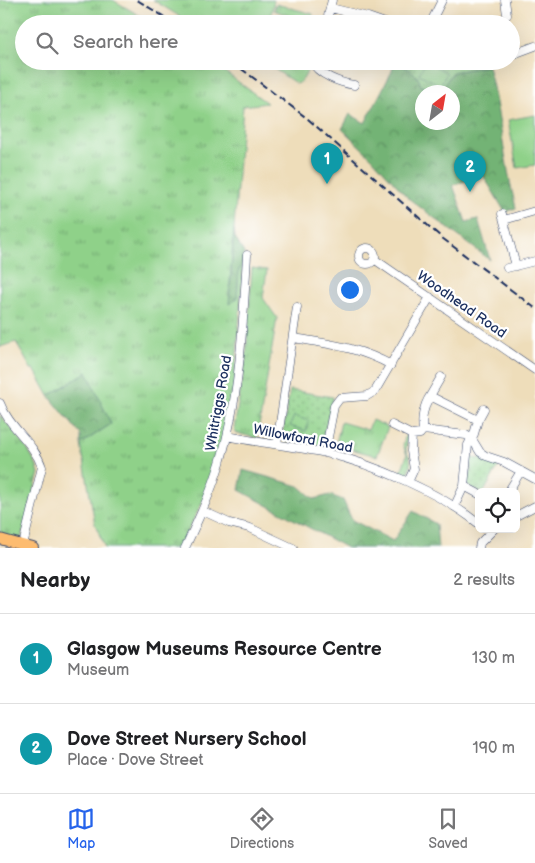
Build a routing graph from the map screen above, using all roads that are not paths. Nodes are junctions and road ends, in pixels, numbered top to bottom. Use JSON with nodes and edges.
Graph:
{"nodes":[{"id":1,"x":442,"y":0,"type":"edge"},
{"id":2,"x":507,"y":1,"type":"edge"},
{"id":3,"x":332,"y":4,"type":"edge"},
{"id":4,"x":365,"y":15,"type":"edge"},
{"id":5,"x":434,"y":15,"type":"edge"},
{"id":6,"x":507,"y":15,"type":"dead end"},
{"id":7,"x":535,"y":46,"type":"edge"},
{"id":8,"x":520,"y":52,"type":"edge"},
{"id":9,"x":319,"y":70,"type":"edge"},
{"id":10,"x":354,"y":85,"type":"dead end"},
{"id":11,"x":535,"y":211,"type":"edge"},
{"id":12,"x":247,"y":255,"type":"dead end"},
{"id":13,"x":374,"y":259,"type":"dead end"},
{"id":14,"x":535,"y":261,"type":"edge"},
{"id":15,"x":516,"y":266,"type":"junction"},
{"id":16,"x":507,"y":268,"type":"dead end"},
{"id":17,"x":430,"y":297,"type":"junction"},
{"id":18,"x":297,"y":308,"type":"dead end"},
{"id":19,"x":294,"y":338,"type":"junction"},
{"id":20,"x":391,"y":364,"type":"junction"},
{"id":21,"x":535,"y":370,"type":"edge"},
{"id":22,"x":441,"y":377,"type":"dead end"},
{"id":23,"x":430,"y":396,"type":"junction"},
{"id":24,"x":0,"y":403,"type":"edge"},
{"id":25,"x":484,"y":409,"type":"dead end"},
{"id":26,"x":478,"y":420,"type":"junction"},
{"id":27,"x":392,"y":426,"type":"dead end"},
{"id":28,"x":423,"y":430,"type":"junction"},
{"id":29,"x":412,"y":435,"type":"junction"},
{"id":30,"x":227,"y":436,"type":"junction"},
{"id":31,"x":472,"y":439,"type":"junction"},
{"id":32,"x":277,"y":444,"type":"junction"},
{"id":33,"x":325,"y":453,"type":"junction"},
{"id":34,"x":467,"y":456,"type":"junction"},
{"id":35,"x":486,"y":456,"type":"junction"},
{"id":36,"x":521,"y":471,"type":"junction"},
{"id":37,"x":535,"y":479,"type":"edge"},
{"id":38,"x":408,"y":482,"type":"junction"},
{"id":39,"x":464,"y":486,"type":"junction"},
{"id":40,"x":510,"y":488,"type":"edge"},
{"id":41,"x":475,"y":492,"type":"edge"},
{"id":42,"x":457,"y":501,"type":"dead end"},
{"id":43,"x":535,"y":506,"type":"edge"},
{"id":44,"x":203,"y":511,"type":"junction"},
{"id":45,"x":520,"y":514,"type":"edge"},
{"id":46,"x":475,"y":521,"type":"edge"},
{"id":47,"x":488,"y":533,"type":"edge"},
{"id":48,"x":0,"y":539,"type":"edge"},
{"id":49,"x":280,"y":545,"type":"edge"},
{"id":50,"x":28,"y":547,"type":"edge"},
{"id":51,"x":185,"y":548,"type":"edge"},
{"id":52,"x":293,"y":548,"type":"edge"},
{"id":53,"x":478,"y":548,"type":"edge"}],
"edges":[{"from":1,"to":5,"type":"street"},
{"from":2,"to":6,"type":"street"},
{"from":3,"to":4,"type":"street"},
{"from":7,"to":8,"type":"street"},
{"from":9,"to":10,"type":"street"},
{"from":11,"to":15,"type":"street"},
{"from":12,"to":30,"type":"street","name":"Whitriggs Road"},
{"from":13,"to":17,"type":"street","name":"Woodhead Road"},
{"from":14,"to":15,"type":"street"},
{"from":15,"to":16,"type":"street"},
{"from":17,"to":20,"type":"street"},
{"from":17,"to":21,"type":"street","name":"Woodhead Road"},
{"from":18,"to":19,"type":"street"},
{"from":19,"to":20,"type":"street"},
{"from":19,"to":32,"type":"street"},
{"from":20,"to":33,"type":"street"},
{"from":22,"to":23,"type":"street"},
{"from":23,"to":26,"type":"street"},
{"from":23,"to":28,"type":"street"},
{"from":24,"to":50,"type":"street"},
{"from":25,"to":26,"type":"street"},
{"from":26,"to":31,"type":"street"},
{"from":27,"to":29,"type":"street"},
{"from":28,"to":29,"type":"street"},
{"from":28,"to":31,"type":"street"},
{"from":29,"to":38,"type":"street"},
{"from":30,"to":32,"type":"street","name":"Willowford Road"},
{"from":30,"to":44,"type":"street","name":"Whitriggs Road"},
{"from":31,"to":34,"type":"street"},
{"from":31,"to":35,"type":"street"},
{"from":32,"to":33,"type":"street","name":"Willowford Road"},
{"from":33,"to":38,"type":"street","name":"Willowford Road"},
{"from":34,"to":35,"type":"street"},
{"from":34,"to":39,"type":"street"},
{"from":35,"to":36,"type":"street"},
{"from":36,"to":37,"type":"street"},
{"from":36,"to":40,"type":"street"},
{"from":38,"to":46,"type":"street","name":"Willowford Road"},
{"from":39,"to":41,"type":"street"},
{"from":39,"to":42,"type":"street"},
{"from":43,"to":45,"type":"street"},
{"from":44,"to":49,"type":"street"},
{"from":44,"to":51,"type":"street","name":"Whitriggs Road"},
{"from":47,"to":53,"type":"street"},
{"from":48,"to":50,"type":"main road"},
{"from":49,"to":52,"type":"street"}]}
